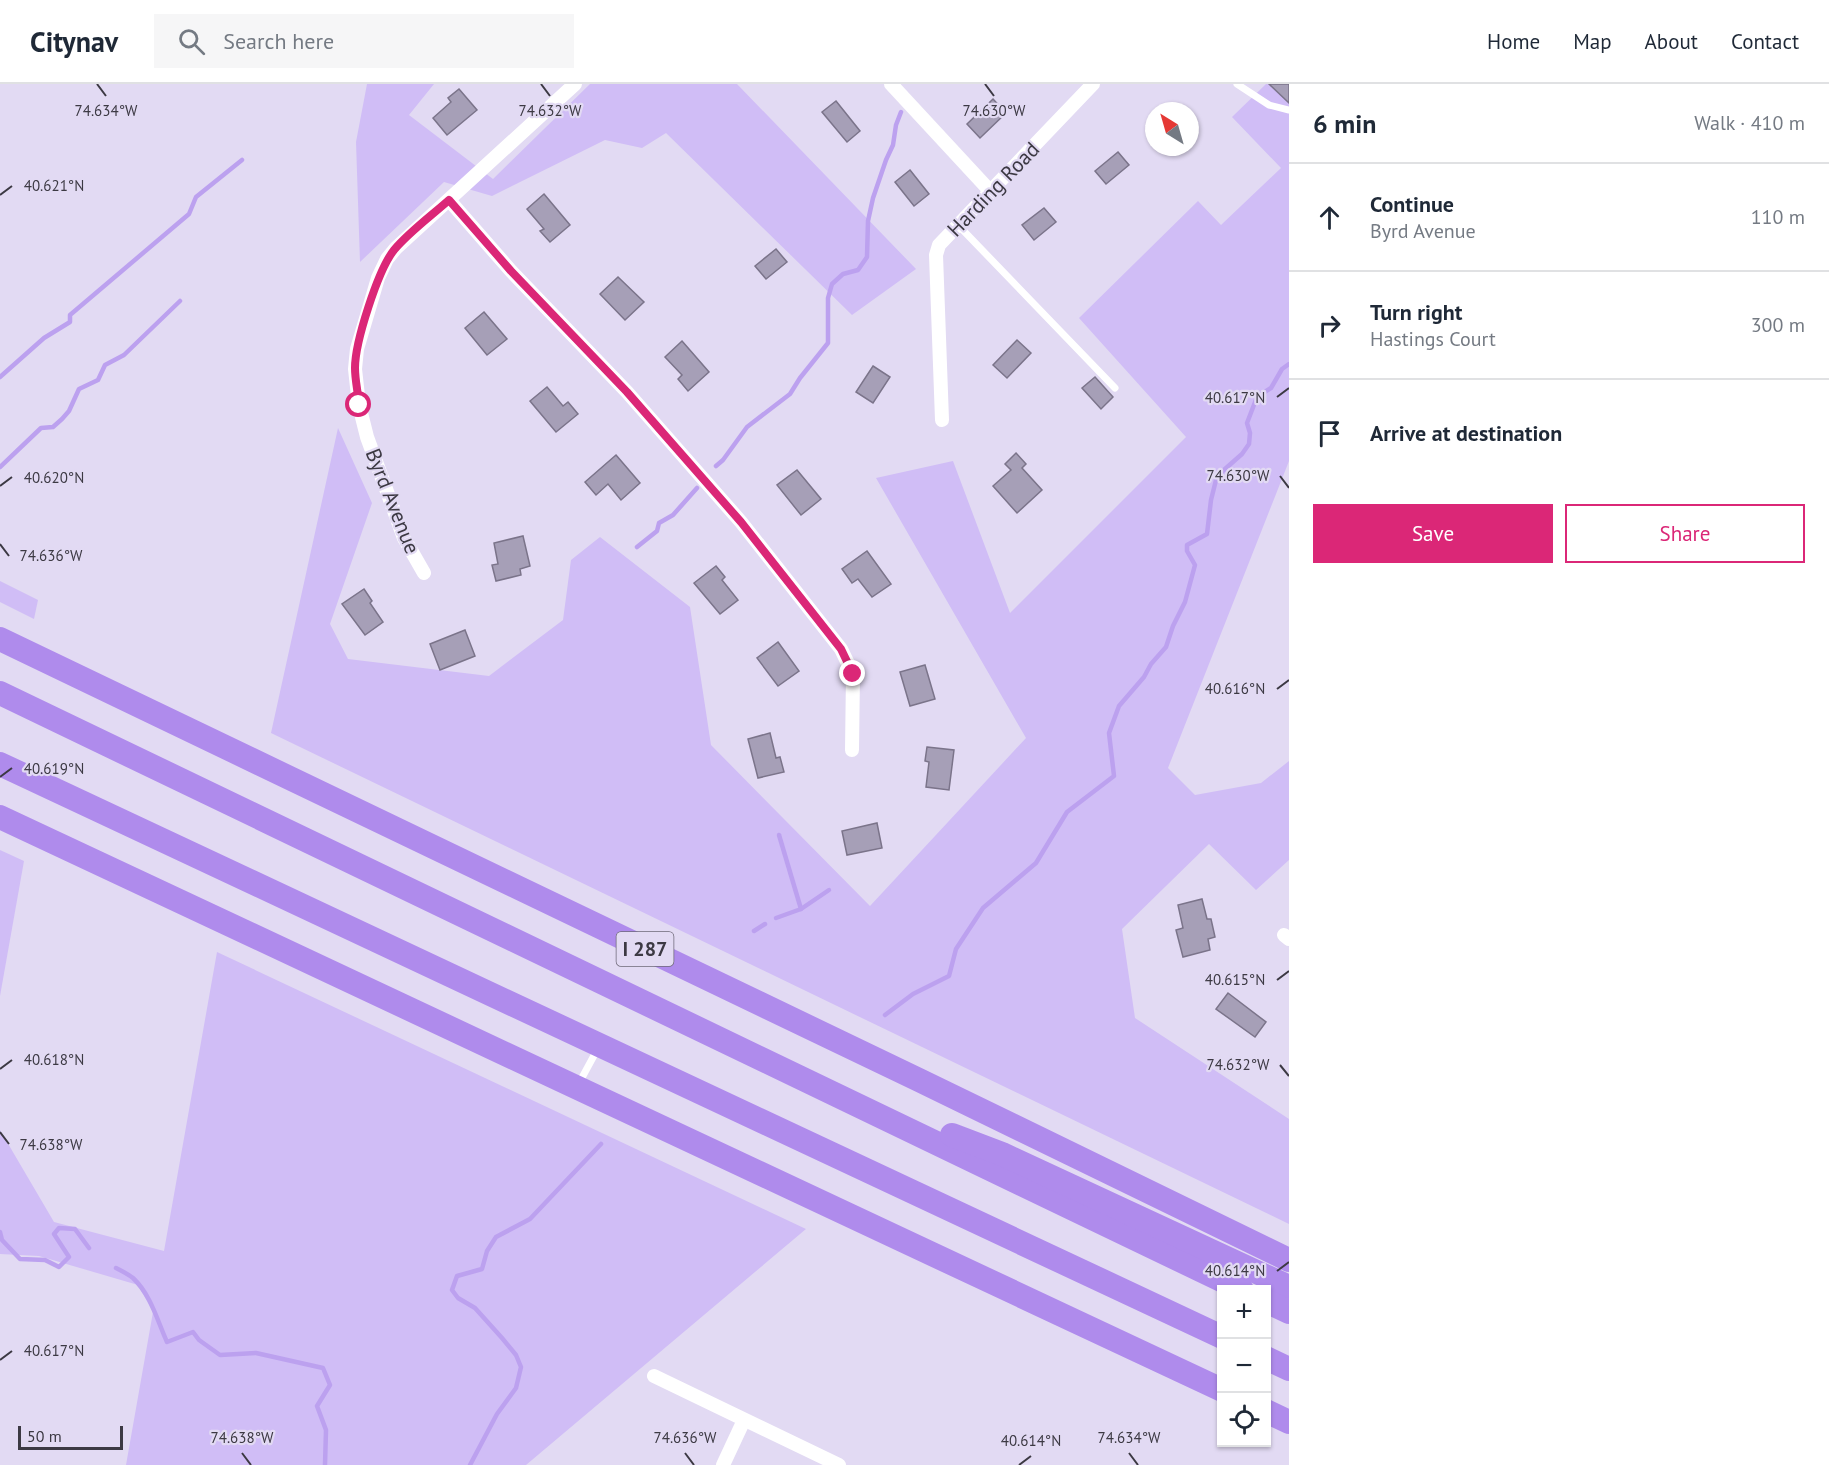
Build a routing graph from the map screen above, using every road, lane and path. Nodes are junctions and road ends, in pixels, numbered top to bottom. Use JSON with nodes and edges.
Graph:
{"nodes":[{"id":1,"x":575,"y":84,"type":"edge"},
{"id":2,"x":891,"y":84,"type":"edge"},
{"id":3,"x":1093,"y":84,"type":"edge"},
{"id":4,"x":1237,"y":84,"type":"edge"},
{"id":5,"x":1289,"y":110,"type":"edge"},
{"id":6,"x":991,"y":192,"type":"junction"},
{"id":7,"x":449,"y":200,"type":"junction"},
{"id":8,"x":958,"y":225,"type":"junction"},
{"id":9,"x":1115,"y":388,"type":"dead end"},
{"id":10,"x":942,"y":420,"type":"dead end"},
{"id":11,"x":424,"y":573,"type":"dead end"},
{"id":12,"x":0,"y":639,"type":"edge"},
{"id":13,"x":0,"y":693,"type":"edge"},
{"id":14,"x":852,"y":750,"type":"dead end"},
{"id":15,"x":0,"y":764,"type":"edge"},
{"id":16,"x":0,"y":817,"type":"edge"},
{"id":17,"x":599,"y":1045,"type":"junction"},
{"id":18,"x":816,"y":1085,"type":"junction"},
{"id":19,"x":577,"y":1087,"type":"junction"},
{"id":20,"x":1289,"y":1260,"type":"edge"},
{"id":21,"x":1232,"y":1285,"type":"edge"},
{"id":22,"x":1289,"y":1287,"type":"edge"},
{"id":23,"x":1271,"y":1303,"type":"edge"},
{"id":24,"x":1289,"y":1312,"type":"edge"},
{"id":25,"x":1217,"y":1335,"type":"edge"},
{"id":26,"x":1271,"y":1360,"type":"edge"},
{"id":27,"x":1289,"y":1369,"type":"edge"},
{"id":28,"x":654,"y":1376,"type":"dead end"},
{"id":29,"x":1217,"y":1388,"type":"edge"},
{"id":30,"x":1271,"y":1413,"type":"edge"},
{"id":31,"x":744,"y":1420,"type":"junction"},
{"id":32,"x":1289,"y":1422,"type":"edge"},
{"id":33,"x":723,"y":1465,"type":"edge"},
{"id":34,"x":839,"y":1465,"type":"edge"}],
"edges":[{"from":1,"to":7,"type":"street","name":"Byrd Avenue"},
{"from":2,"to":6,"type":"street"},
{"from":3,"to":6,"type":"street","name":"Harding Road"},
{"from":4,"to":5,"type":"lane"},
{"from":6,"to":8,"type":"street","name":"Harding Road"},
{"from":7,"to":11,"type":"street","name":"Byrd Avenue"},
{"from":7,"to":14,"type":"street"},
{"from":8,"to":9,"type":"lane"},
{"from":8,"to":10,"type":"street","name":"Harding Road"},
{"from":12,"to":20,"type":"highway","number":"I 287"},
{"from":13,"to":18,"type":"highway","number":"I 287"},
{"from":15,"to":17,"type":"highway"},
{"from":16,"to":19,"type":"highway"},
{"from":17,"to":19,"type":"lane"},
{"from":17,"to":25,"type":"highway"},
{"from":18,"to":21,"type":"highway","number":"I 287"},
{"from":18,"to":22,"type":"highway"},
{"from":19,"to":29,"type":"highway"},
{"from":23,"to":24,"type":"highway"},
{"from":26,"to":27,"type":"highway"},
{"from":28,"to":31,"type":"street"},
{"from":30,"to":32,"type":"highway"},
{"from":31,"to":33,"type":"street"},
{"from":31,"to":34,"type":"street"}]}
